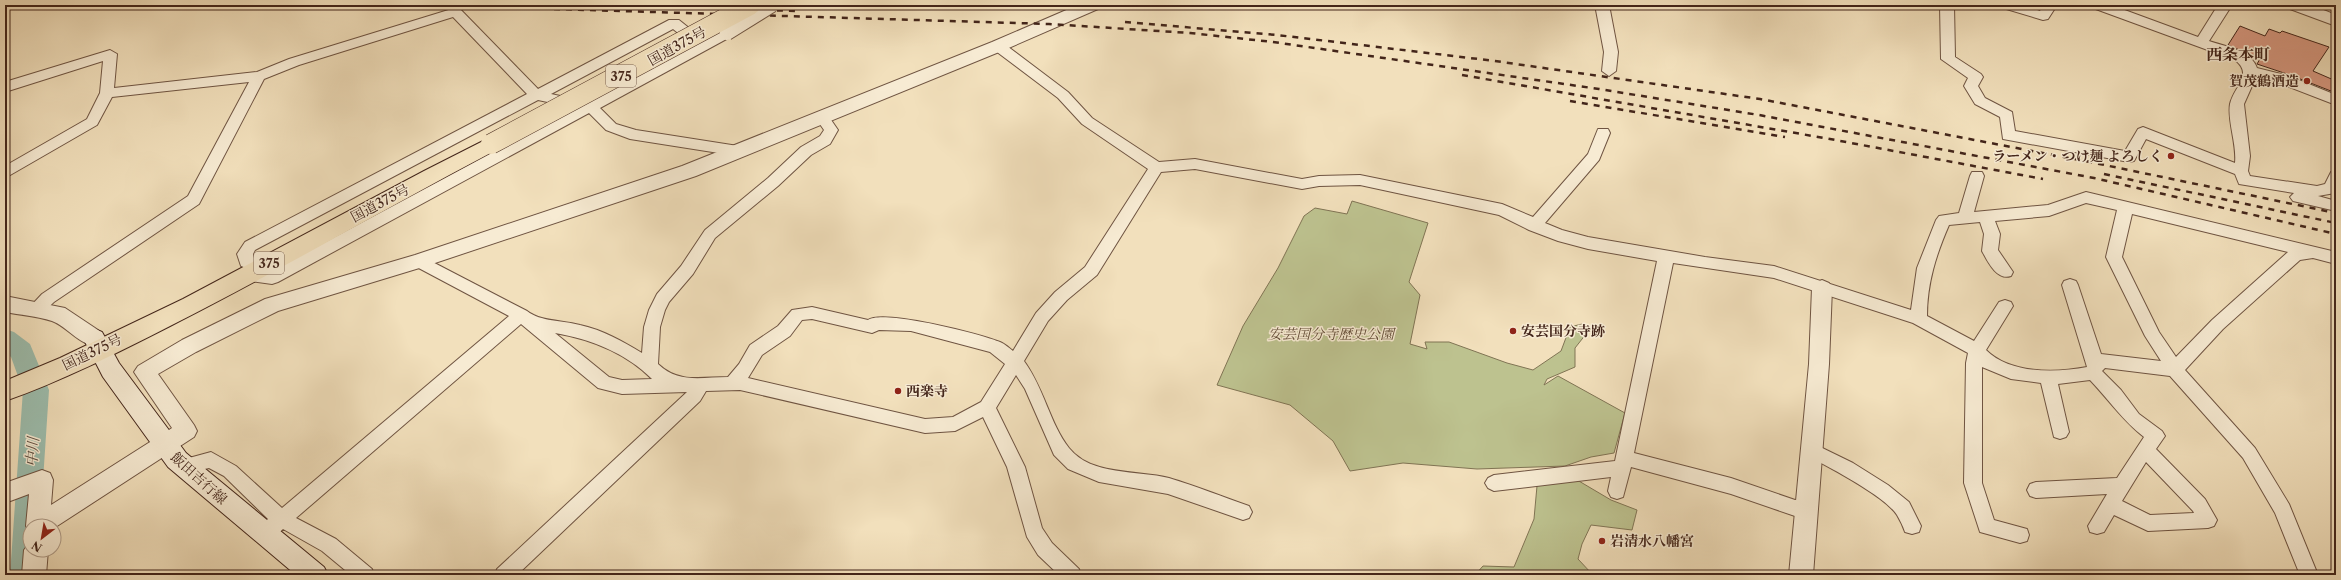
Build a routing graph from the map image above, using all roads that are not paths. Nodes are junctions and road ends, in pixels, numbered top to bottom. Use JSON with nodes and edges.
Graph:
{"nodes":[{"id":1,"x":724,"y":5,"type":"edge"},
{"id":2,"x":750,"y":5,"type":"edge"},
{"id":3,"x":772,"y":5,"type":"edge"},
{"id":4,"x":1092,"y":5,"type":"edge"},
{"id":5,"x":1605,"y":5,"type":"edge"},
{"id":6,"x":1947,"y":5,"type":"edge"},
{"id":7,"x":2008,"y":5,"type":"edge"},
{"id":8,"x":2050,"y":5,"type":"edge"},
{"id":9,"x":2098,"y":5,"type":"edge"},
{"id":10,"x":2225,"y":5,"type":"edge"},
{"id":11,"x":2296,"y":5,"type":"edge"},
{"id":12,"x":456,"y":8,"type":"edge"},
{"id":13,"x":2336,"y":21,"type":"edge"},
{"id":14,"x":2201,"y":42,"type":"junction"},
{"id":15,"x":701,"y":45,"type":"junction"},
{"id":16,"x":998,"y":46,"type":"junction"},
{"id":17,"x":1609,"y":71,"type":"dead end"},
{"id":18,"x":2251,"y":72,"type":"junction"},
{"id":19,"x":259,"y":76,"type":"junction"},
{"id":20,"x":5,"y":87,"type":"edge"},
{"id":21,"x":107,"y":93,"type":"junction"},
{"id":22,"x":536,"y":95,"type":"junction"},
{"id":23,"x":2336,"y":100,"type":"edge"},
{"id":24,"x":591,"y":107,"type":"junction"},
{"id":25,"x":822,"y":117,"type":"junction"},
{"id":26,"x":1603,"y":133,"type":"dead end"},
{"id":27,"x":487,"y":140,"type":"junction"},
{"id":28,"x":738,"y":151,"type":"junction"},
{"id":29,"x":1156,"y":167,"type":"junction"},
{"id":30,"x":2241,"y":171,"type":"junction"},
{"id":31,"x":5,"y":173,"type":"edge"},
{"id":32,"x":1976,"y":176,"type":"dead end"},
{"id":33,"x":2263,"y":184,"type":"junction"},
{"id":34,"x":2334,"y":185,"type":"edge"},
{"id":35,"x":2126,"y":206,"type":"junction"},
{"id":36,"x":2336,"y":206,"type":"edge"},
{"id":37,"x":1986,"y":217,"type":"junction"},
{"id":38,"x":1965,"y":218,"type":"junction"},
{"id":39,"x":1534,"y":226,"type":"junction"},
{"id":40,"x":2317,"y":253,"type":"junction"},
{"id":41,"x":2336,"y":254,"type":"edge"},
{"id":42,"x":1666,"y":257,"type":"junction"},
{"id":43,"x":2336,"y":258,"type":"edge"},
{"id":44,"x":419,"y":261,"type":"junction"},
{"id":45,"x":250,"y":267,"type":"junction"},
{"id":46,"x":2005,"y":272,"type":"dead end"},
{"id":47,"x":2070,"y":285,"type":"dead end"},
{"id":48,"x":1822,"y":288,"type":"junction"},
{"id":49,"x":5,"y":304,"type":"edge"},
{"id":50,"x":2004,"y":306,"type":"dead end"},
{"id":51,"x":36,"y":309,"type":"junction"},
{"id":52,"x":526,"y":319,"type":"junction"},
{"id":53,"x":1919,"y":319,"type":"junction"},
{"id":54,"x":97,"y":344,"type":"junction"},
{"id":55,"x":1977,"y":350,"type":"junction"},
{"id":56,"x":1015,"y":363,"type":"junction"},
{"id":57,"x":650,"y":366,"type":"junction"},
{"id":58,"x":2094,"y":370,"type":"junction"},
{"id":59,"x":2175,"y":370,"type":"junction"},
{"id":60,"x":2048,"y":378,"type":"junction"},
{"id":61,"x":5,"y":381,"type":"edge"},
{"id":62,"x":732,"y":384,"type":"junction"},
{"id":63,"x":701,"y":385,"type":"junction"},
{"id":64,"x":680,"y":386,"type":"junction"},
{"id":65,"x":987,"y":406,"type":"junction"},
{"id":66,"x":2060,"y":432,"type":"dead end"},
{"id":67,"x":164,"y":445,"type":"junction"},
{"id":68,"x":2146,"y":449,"type":"junction"},
{"id":69,"x":1812,"y":450,"type":"junction"},
{"id":70,"x":1623,"y":463,"type":"junction"},
{"id":71,"x":1494,"y":483,"type":"dead end"},
{"id":72,"x":2122,"y":485,"type":"junction"},
{"id":73,"x":2036,"y":490,"type":"dead end"},
{"id":74,"x":1617,"y":491,"type":"dead end"},
{"id":75,"x":5,"y":493,"type":"edge"},
{"id":76,"x":2110,"y":504,"type":"junction"},
{"id":77,"x":1808,"y":507,"type":"junction"},
{"id":78,"x":1243,"y":512,"type":"dead end"},
{"id":79,"x":39,"y":518,"type":"edge"},
{"id":80,"x":50,"y":518,"type":"edge"},
{"id":81,"x":273,"y":526,"type":"junction"},
{"id":82,"x":1912,"y":526,"type":"dead end"},
{"id":83,"x":2097,"y":526,"type":"dead end"},
{"id":84,"x":2020,"y":534,"type":"dead end"},
{"id":85,"x":35,"y":558,"type":"edge"},
{"id":86,"x":34,"y":575,"type":"edge"},
{"id":87,"x":315,"y":575,"type":"edge"},
{"id":88,"x":365,"y":575,"type":"edge"},
{"id":89,"x":504,"y":575,"type":"edge"},
{"id":90,"x":1072,"y":575,"type":"edge"},
{"id":91,"x":1802,"y":575,"type":"edge"},
{"id":92,"x":2309,"y":575,"type":"edge"}],
"edges":[{"from":1,"to":27,"type":"highway","name":"国道375号","number":"375"},
{"from":2,"to":27,"type":"highway","name":"国道375号","number":"375","bridge":true},
{"from":3,"to":15,"type":"street","bridge":true},
{"from":4,"to":16,"type":"street"},
{"from":5,"to":17,"type":"street"},
{"from":6,"to":30,"type":"street"},
{"from":7,"to":8,"type":"street"},
{"from":9,"to":14,"type":"street"},
{"from":10,"to":14,"type":"street"},
{"from":11,"to":13,"type":"street"},
{"from":12,"to":19,"type":"street"},
{"from":12,"to":22,"type":"street"},
{"from":14,"to":18,"type":"street"},
{"from":15,"to":22,"type":"street"},
{"from":15,"to":24,"type":"street"},
{"from":16,"to":25,"type":"street"},
{"from":16,"to":29,"type":"street"},
{"from":18,"to":23,"type":"street"},
{"from":18,"to":30,"type":"street"},
{"from":19,"to":21,"type":"street"},
{"from":19,"to":51,"type":"street"},
{"from":20,"to":21,"type":"street"},
{"from":21,"to":31,"type":"street"},
{"from":22,"to":24,"type":"street"},
{"from":22,"to":45,"type":"street"},
{"from":24,"to":28,"type":"street"},
{"from":24,"to":45,"type":"street"},
{"from":25,"to":28,"type":"street"},
{"from":25,"to":57,"type":"street"},
{"from":26,"to":39,"type":"street"},
{"from":27,"to":45,"type":"highway","name":"国道375号","number":"375"},
{"from":28,"to":44,"type":"street"},
{"from":29,"to":39,"type":"street"},
{"from":29,"to":56,"type":"street"},
{"from":30,"to":33,"type":"street"},
{"from":32,"to":38,"type":"street"},
{"from":33,"to":34,"type":"street"},
{"from":33,"to":36,"type":"street"},
{"from":35,"to":37,"type":"street"},
{"from":35,"to":40,"type":"street"},
{"from":35,"to":59,"type":"street"},
{"from":37,"to":38,"type":"street"},
{"from":37,"to":46,"type":"street"},
{"from":38,"to":53,"type":"street"},
{"from":39,"to":42,"type":"street"},
{"from":40,"to":41,"type":"street"},
{"from":40,"to":43,"type":"street"},
{"from":40,"to":59,"type":"street"},
{"from":42,"to":48,"type":"street"},
{"from":42,"to":70,"type":"street"},
{"from":44,"to":52,"type":"street"},
{"from":44,"to":67,"type":"street"},
{"from":45,"to":54,"type":"highway","name":"国道375号","number":"375"},
{"from":47,"to":58,"type":"street"},
{"from":48,"to":53,"type":"street"},
{"from":48,"to":69,"type":"street"},
{"from":49,"to":51,"type":"street"},
{"from":50,"to":55,"type":"street"},
{"from":51,"to":54,"type":"street"},
{"from":52,"to":57,"type":"street"},
{"from":52,"to":64,"type":"street"},
{"from":52,"to":81,"type":"street"},
{"from":53,"to":55,"type":"street"},
{"from":54,"to":61,"type":"highway","name":"国道375号","number":"375"},
{"from":54,"to":67,"type":"main road","name":"飯田吉行線"},
{"from":55,"to":60,"type":"street"},
{"from":55,"to":84,"type":"street"},
{"from":56,"to":62,"type":"street"},
{"from":56,"to":65,"type":"street"},
{"from":56,"to":78,"type":"street"},
{"from":57,"to":64,"type":"street"},
{"from":58,"to":59,"type":"street"},
{"from":58,"to":60,"type":"street"},
{"from":58,"to":68,"type":"street"},
{"from":59,"to":92,"type":"street"},
{"from":60,"to":66,"type":"street"},
{"from":62,"to":63,"type":"street"},
{"from":62,"to":65,"type":"street"},
{"from":63,"to":64,"type":"street"},
{"from":63,"to":89,"type":"street"},
{"from":65,"to":90,"type":"street"},
{"from":67,"to":80,"type":"street"},
{"from":67,"to":81,"type":"main road","name":"飯田吉行線"},
{"from":68,"to":72,"type":"street"},
{"from":68,"to":76,"type":"street"},
{"from":69,"to":77,"type":"street"},
{"from":69,"to":82,"type":"street"},
{"from":70,"to":71,"type":"street"},
{"from":70,"to":74,"type":"street"},
{"from":70,"to":77,"type":"street"},
{"from":72,"to":73,"type":"street"},
{"from":72,"to":76,"type":"street"},
{"from":75,"to":79,"type":"street"},
{"from":76,"to":83,"type":"street"},
{"from":77,"to":91,"type":"street"},
{"from":81,"to":87,"type":"main road","name":"飯田吉行線"},
{"from":81,"to":88,"type":"street"},
{"from":85,"to":86,"type":"street"}]}
